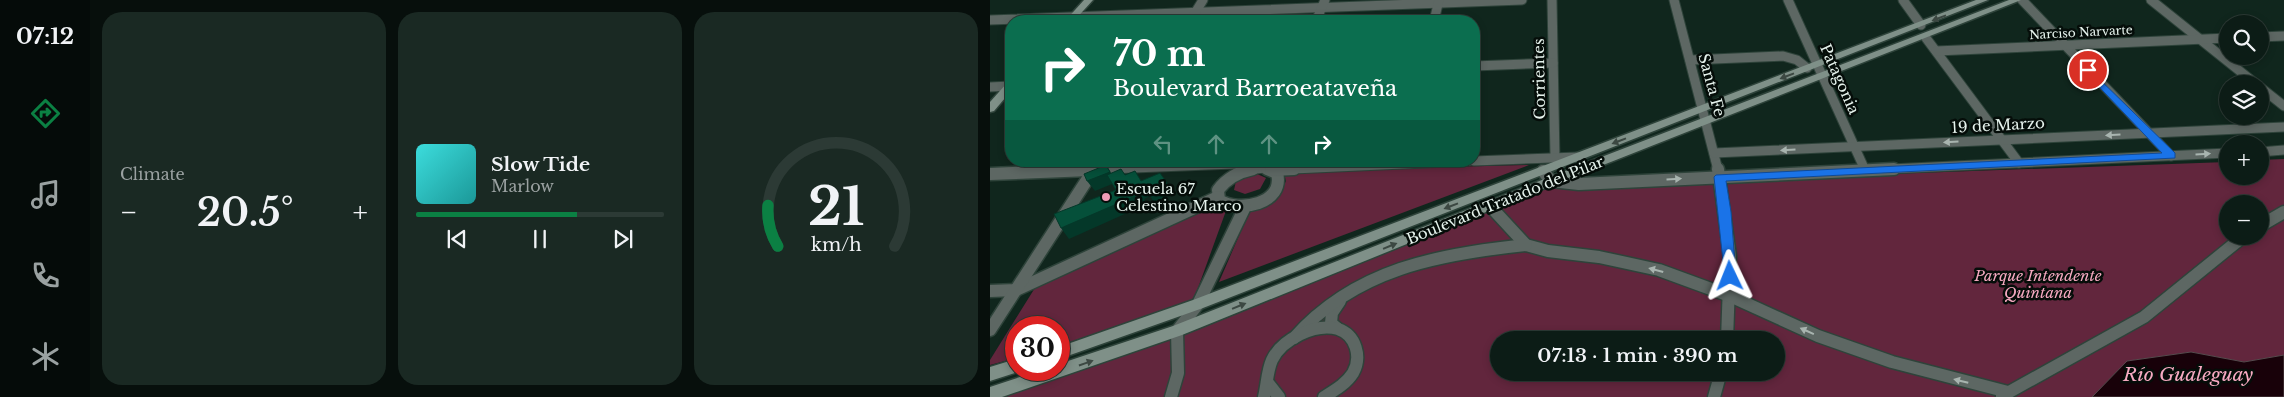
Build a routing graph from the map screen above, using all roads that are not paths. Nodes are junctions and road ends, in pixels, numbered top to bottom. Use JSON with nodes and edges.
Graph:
{"nodes":[{"id":1,"x":1089,"y":0,"type":"edge"},
{"id":2,"x":1203,"y":0,"type":"edge"},
{"id":3,"x":1522,"y":0,"type":"edge"},
{"id":4,"x":1552,"y":0,"type":"edge"},
{"id":5,"x":1674,"y":0,"type":"edge"},
{"id":6,"x":1788,"y":0,"type":"edge"},
{"id":7,"x":1904,"y":0,"type":"edge"},
{"id":8,"x":1984,"y":0,"type":"edge"},
{"id":9,"x":2018,"y":0,"type":"edge"},
{"id":10,"x":2022,"y":0,"type":"edge"},
{"id":11,"x":2150,"y":0,"type":"edge"},
{"id":12,"x":1438,"y":2,"type":"edge"},
{"id":13,"x":1323,"y":4,"type":"edge"},
{"id":14,"x":1196,"y":12,"type":"junction"},
{"id":15,"x":1075,"y":15,"type":"edge"},
{"id":16,"x":1142,"y":15,"type":"edge"},
{"id":17,"x":1194,"y":15,"type":"edge"},
{"id":18,"x":1435,"y":15,"type":"edge"},
{"id":19,"x":990,"y":20,"type":"edge"},
{"id":20,"x":1005,"y":20,"type":"edge"},
{"id":21,"x":1921,"y":25,"type":"junction"},
{"id":22,"x":2284,"y":36,"type":"edge"},
{"id":23,"x":2269,"y":37,"type":"edge"},
{"id":24,"x":1926,"y":38,"type":"junction"},
{"id":25,"x":2219,"y":38,"type":"edge"},
{"id":26,"x":2200,"y":39,"type":"junction"},
{"id":27,"x":2063,"y":45,"type":"junction"},
{"id":28,"x":1936,"y":51,"type":"junction"},
{"id":29,"x":1690,"y":60,"type":"junction"},
{"id":30,"x":1553,"y":62,"type":"junction"},
{"id":31,"x":1480,"y":66,"type":"edge"},
{"id":32,"x":1812,"y":66,"type":"junction"},
{"id":33,"x":2245,"y":75,"type":"edge"},
{"id":34,"x":1823,"y":77,"type":"junction"},
{"id":35,"x":1005,"y":86,"type":"edge"},
{"id":36,"x":990,"y":87,"type":"edge"},
{"id":37,"x":1005,"y":92,"type":"edge"},
{"id":38,"x":2269,"y":94,"type":"edge"},
{"id":39,"x":2284,"y":106,"type":"edge"},
{"id":40,"x":990,"y":108,"type":"edge"},
{"id":41,"x":1703,"y":108,"type":"junction"},
{"id":42,"x":1706,"y":121,"type":"junction"},
{"id":43,"x":2284,"y":127,"type":"edge"},
{"id":44,"x":1639,"y":133,"type":"junction"},
{"id":45,"x":2149,"y":133,"type":"junction"},
{"id":46,"x":2002,"y":140,"type":"junction"},
{"id":47,"x":1650,"y":143,"type":"junction"},
{"id":48,"x":1854,"y":147,"type":"junction"},
{"id":49,"x":2284,"y":150,"type":"edge"},
{"id":50,"x":2269,"y":151,"type":"edge"},
{"id":51,"x":1714,"y":153,"type":"junction"},
{"id":52,"x":2219,"y":153,"type":"edge"},
{"id":53,"x":2171,"y":156,"type":"junction"},
{"id":54,"x":1578,"y":157,"type":"junction"},
{"id":55,"x":1555,"y":158,"type":"junction"},
{"id":56,"x":1480,"y":161,"type":"edge"},
{"id":57,"x":2019,"y":163,"type":"junction"},
{"id":58,"x":1083,"y":167,"type":"edge"},
{"id":59,"x":1095,"y":167,"type":"edge"},
{"id":60,"x":1252,"y":167,"type":"edge"},
{"id":61,"x":1265,"y":167,"type":"edge"},
{"id":62,"x":1321,"y":167,"type":"edge"},
{"id":63,"x":1271,"y":170,"type":"junction"},
{"id":64,"x":1865,"y":170,"type":"junction"},
{"id":65,"x":990,"y":174,"type":"edge"},
{"id":66,"x":1547,"y":176,"type":"junction"},
{"id":67,"x":1720,"y":177,"type":"junction"},
{"id":68,"x":1218,"y":197,"type":"junction"},
{"id":69,"x":1486,"y":200,"type":"junction"},
{"id":70,"x":1245,"y":207,"type":"junction"},
{"id":71,"x":2284,"y":212,"type":"edge"},
{"id":72,"x":2269,"y":221,"type":"edge"},
{"id":73,"x":1526,"y":245,"type":"junction"},
{"id":74,"x":2233,"y":245,"type":"edge"},
{"id":75,"x":1016,"y":290,"type":"junction"},
{"id":76,"x":990,"y":291,"type":"edge"},
{"id":77,"x":1730,"y":296,"type":"junction"},
{"id":78,"x":1342,"y":297,"type":"junction"},
{"id":79,"x":1198,"y":304,"type":"junction"},
{"id":80,"x":1337,"y":328,"type":"junction"},
{"id":81,"x":990,"y":330,"type":"edge"},
{"id":82,"x":1177,"y":331,"type":"junction"},
{"id":83,"x":1728,"y":331,"type":"edge"},
{"id":84,"x":1294,"y":338,"type":"junction"},
{"id":85,"x":1070,"y":349,"type":"edge"},
{"id":86,"x":1005,"y":369,"type":"edge"},
{"id":87,"x":990,"y":374,"type":"edge"},
{"id":88,"x":1718,"y":381,"type":"edge"},
{"id":89,"x":1266,"y":390,"type":"edge"},
{"id":90,"x":990,"y":394,"type":"edge"},
{"id":91,"x":2004,"y":395,"type":"edge"},
{"id":92,"x":1171,"y":397,"type":"edge"},
{"id":93,"x":1279,"y":397,"type":"edge"},
{"id":94,"x":1324,"y":397,"type":"edge"},
{"id":95,"x":1714,"y":397,"type":"edge"}],
"edges":[{"from":1,"to":15,"type":"main road"},
{"from":2,"to":14,"type":"street"},
{"from":3,"to":12,"type":"street"},
{"from":4,"to":30,"type":"street","name":"Corrientes"},
{"from":5,"to":29,"type":"street","name":"Santa Fe"},
{"from":6,"to":32,"type":"street","name":"Patagonia"},
{"from":7,"to":21,"type":"street"},
{"from":8,"to":21,"type":"main road","name":"Boulevard Tratado del Pilar","one_way":true},
{"from":9,"to":24,"type":"main road","name":"Boulevard Tratado del Pilar"},
{"from":10,"to":27,"type":"street"},
{"from":11,"to":26,"type":"street"},
{"from":12,"to":13,"type":"street"},
{"from":12,"to":18,"type":"street"},
{"from":13,"to":14,"type":"street"},
{"from":14,"to":16,"type":"street"},
{"from":14,"to":17,"type":"street"},
{"from":19,"to":20,"type":"street"},
{"from":21,"to":32,"type":"main road","name":"Boulevard Tratado del Pilar"},
{"from":22,"to":23,"type":"street"},
{"from":24,"to":28,"type":"street"},
{"from":24,"to":34,"type":"main road","name":"Boulevard Tratado del Pilar"},
{"from":25,"to":26,"type":"street","name":"Narciso Narvarte"},
{"from":26,"to":27,"type":"street","name":"Narciso Narvarte"},
{"from":26,"to":33,"type":"street"},
{"from":27,"to":28,"type":"street","name":"Narciso Narvarte"},
{"from":27,"to":45,"type":"street"},
{"from":28,"to":46,"type":"street"},
{"from":29,"to":32,"type":"street"},
{"from":29,"to":41,"type":"street","name":"Santa Fe"},
{"from":30,"to":31,"type":"street"},
{"from":30,"to":55,"type":"street","name":"Corrientes"},
{"from":32,"to":34,"type":"street","name":"Patagonia"},
{"from":32,"to":41,"type":"main road","name":"Boulevard Tratado del Pilar","one_way":true},
{"from":34,"to":42,"type":"main road","name":"Boulevard Tratado del Pilar"},
{"from":34,"to":48,"type":"street","name":"Patagonia"},
{"from":35,"to":36,"type":"street"},
{"from":37,"to":40,"type":"main road"},
{"from":38,"to":39,"type":"street"},
{"from":41,"to":42,"type":"street","name":"Santa Fe"},
{"from":41,"to":44,"type":"main road","name":"Boulevard Tratado del Pilar"},
{"from":42,"to":47,"type":"main road","name":"Boulevard Tratado del Pilar"},
{"from":42,"to":51,"type":"street","name":"Santa Fe"},
{"from":43,"to":45,"type":"street","name":"19 de Marzo"},
{"from":44,"to":47,"type":"main road"},
{"from":44,"to":54,"type":"main road","name":"Boulevard Tratado del Pilar","one_way":true},
{"from":45,"to":46,"type":"street","name":"19 de Marzo","one_way":true},
{"from":45,"to":53,"type":"street"},
{"from":46,"to":48,"type":"street","name":"19 de Marzo","one_way":true},
{"from":46,"to":57,"type":"street"},
{"from":47,"to":66,"type":"main road","name":"Boulevard Tratado del Pilar"},
{"from":48,"to":51,"type":"street","name":"19 de Marzo","one_way":true},
{"from":48,"to":64,"type":"street","name":"Patagonia"},
{"from":49,"to":50,"type":"street"},
{"from":51,"to":67,"type":"street","name":"Santa Fe"},
{"from":53,"to":52,"type":"street","one_way":true},
{"from":53,"to":57,"type":"street"},
{"from":54,"to":55,"type":"street"},
{"from":54,"to":66,"type":"main road","name":"Boulevard Tratado del Pilar"},
{"from":55,"to":56,"type":"street"},
{"from":57,"to":64,"type":"street"},
{"from":58,"to":65,"type":"street"},
{"from":59,"to":75,"type":"street"},
{"from":60,"to":68,"type":"street"},
{"from":61,"to":63,"type":"street"},
{"from":62,"to":63,"type":"street"},
{"from":63,"to":70,"type":"street"},
{"from":64,"to":67,"type":"street"},
{"from":66,"to":67,"type":"street","one_way":true},
{"from":66,"to":69,"type":"main road","name":"Boulevard Tratado del Pilar"},
{"from":67,"to":77,"type":"street","name":"Santa Fe"},
{"from":68,"to":70,"type":"street"},
{"from":68,"to":75,"type":"street"},
{"from":69,"to":73,"type":"street"},
{"from":69,"to":79,"type":"main road","name":"Boulevard Tratado del Pilar","one_way":true},
{"from":82,"to":69,"type":"main road","name":"Boulevard Tratado del Pilar","one_way":true},
{"from":70,"to":79,"type":"street"},
{"from":71,"to":72,"type":"street"},
{"from":77,"to":73,"type":"street","one_way":true},
{"from":73,"to":78,"type":"street"},
{"from":74,"to":91,"type":"street"},
{"from":75,"to":76,"type":"street"},
{"from":75,"to":81,"type":"street"},
{"from":77,"to":83,"type":"street","name":"Santa Fe"},
{"from":91,"to":77,"type":"street","one_way":true},
{"from":78,"to":80,"type":"street"},
{"from":78,"to":84,"type":"street"},
{"from":79,"to":82,"type":"street"},
{"from":79,"to":85,"type":"main road","name":"Boulevard Tratado del Pilar"},
{"from":80,"to":84,"type":"street"},
{"from":80,"to":94,"type":"street"},
{"from":90,"to":82,"type":"main road","name":"Boulevard Tratado del Pilar","one_way":true},
{"from":82,"to":92,"type":"street"},
{"from":84,"to":89,"type":"street"},
{"from":86,"to":87,"type":"main road"},
{"from":88,"to":95,"type":"street"},
{"from":89,"to":93,"type":"street"}]}
